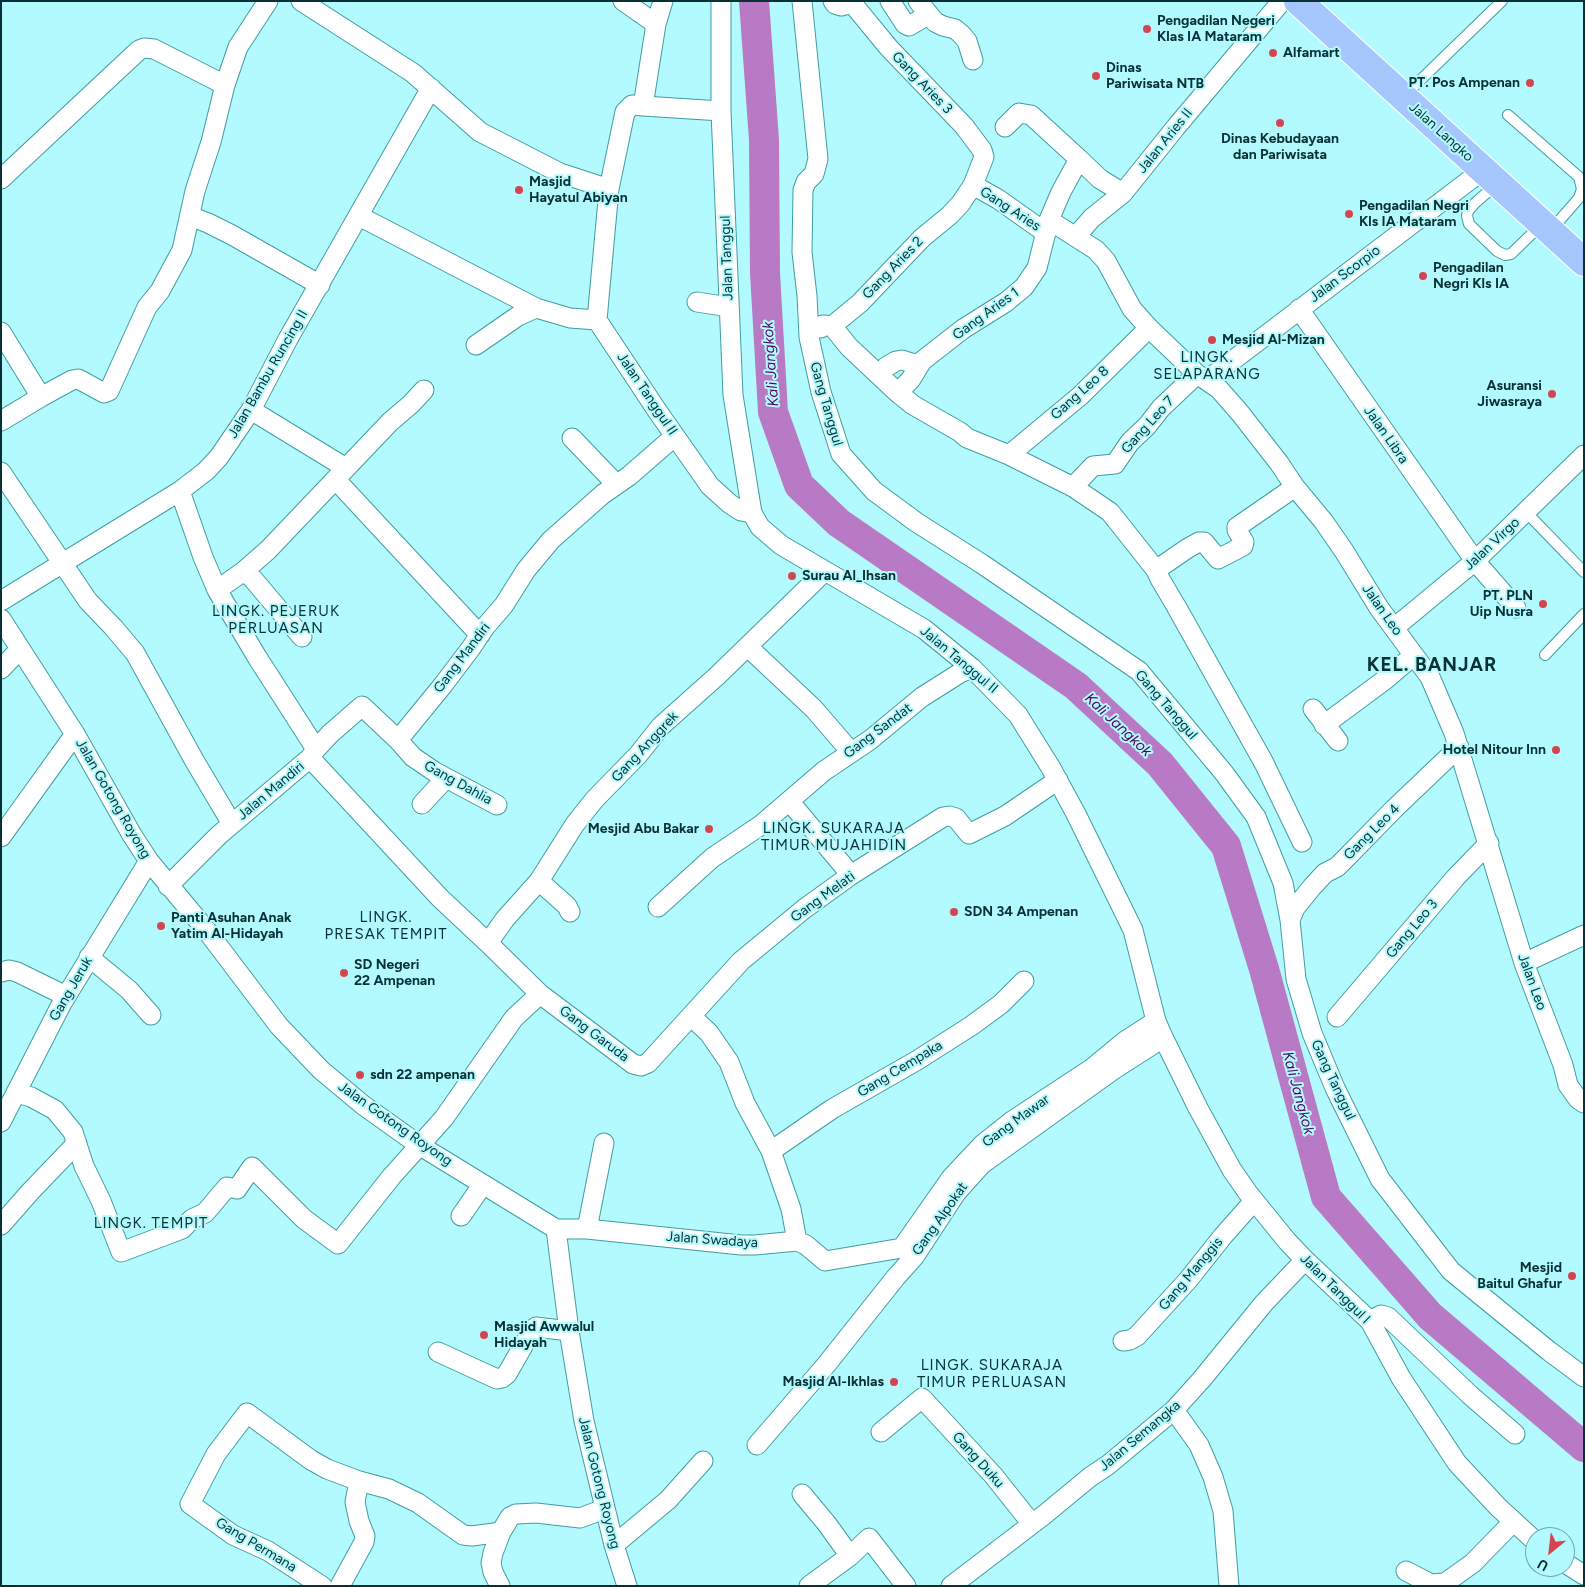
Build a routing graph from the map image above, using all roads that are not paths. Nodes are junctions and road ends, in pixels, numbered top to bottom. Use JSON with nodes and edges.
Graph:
{"nodes":[{"id":1,"x":268,"y":1,"type":"edge"},
{"id":2,"x":302,"y":1,"type":"edge"},
{"id":3,"x":623,"y":1,"type":"edge"},
{"id":4,"x":663,"y":1,"type":"edge"},
{"id":5,"x":721,"y":1,"type":"edge"},
{"id":6,"x":802,"y":1,"type":"edge"},
{"id":7,"x":833,"y":1,"type":"edge"},
{"id":8,"x":890,"y":1,"type":"edge"},
{"id":9,"x":1282,"y":1,"type":"edge"},
{"id":10,"x":1298,"y":1,"type":"edge"},
{"id":11,"x":1502,"y":1,"type":"edge"},
{"id":12,"x":854,"y":2,"type":"edge"},
{"id":13,"x":923,"y":8,"type":"edge"},
{"id":14,"x":656,"y":24,"type":"junction"},
{"id":15,"x":973,"y":60,"type":"dead end"},
{"id":16,"x":225,"y":85,"type":"junction"},
{"id":17,"x":431,"y":88,"type":"junction"},
{"id":18,"x":1402,"y":98,"type":"junction"},
{"id":19,"x":643,"y":106,"type":"junction"},
{"id":20,"x":721,"y":112,"type":"junction"},
{"id":21,"x":1508,"y":115,"type":"dead end"},
{"id":22,"x":1005,"y":126,"type":"dead end"},
{"id":23,"x":1079,"y":159,"type":"junction"},
{"id":24,"x":1491,"y":176,"type":"junction"},
{"id":25,"x":1,"y":179,"type":"edge"},
{"id":26,"x":974,"y":186,"type":"junction"},
{"id":27,"x":609,"y":189,"type":"junction"},
{"id":28,"x":1123,"y":193,"type":"junction"},
{"id":29,"x":190,"y":216,"type":"junction"},
{"id":30,"x":359,"y":216,"type":"junction"},
{"id":31,"x":1048,"y":227,"type":"junction"},
{"id":32,"x":1546,"y":227,"type":"junction"},
{"id":33,"x":1076,"y":236,"type":"junction"},
{"id":34,"x":1581,"y":253,"type":"edge"},
{"id":35,"x":320,"y":285,"type":"junction"},
{"id":36,"x":1120,"y":288,"type":"joint"},
{"id":37,"x":697,"y":302,"type":"dead end"},
{"id":38,"x":536,"y":308,"type":"junction"},
{"id":39,"x":729,"y":308,"type":"junction"},
{"id":40,"x":1299,"y":309,"type":"junction"},
{"id":41,"x":597,"y":320,"type":"junction"},
{"id":42,"x":1149,"y":328,"type":"junction"},
{"id":43,"x":1,"y":332,"type":"edge"},
{"id":44,"x":820,"y":332,"type":"junction"},
{"id":45,"x":476,"y":344,"type":"dead end"},
{"id":46,"x":918,"y":365,"type":"junction"},
{"id":47,"x":879,"y":375,"type":"junction"},
{"id":48,"x":1202,"y":377,"type":"junction"},
{"id":49,"x":424,"y":390,"type":"dead end"},
{"id":50,"x":898,"y":393,"type":"junction"},
{"id":51,"x":41,"y":397,"type":"junction"},
{"id":52,"x":251,"y":410,"type":"junction"},
{"id":53,"x":1,"y":422,"type":"edge"},
{"id":54,"x":675,"y":436,"type":"junction"},
{"id":55,"x":572,"y":438,"type":"dead end"},
{"id":56,"x":1009,"y":455,"type":"junction"},
{"id":57,"x":1584,"y":455,"type":"edge"},
{"id":58,"x":1,"y":472,"type":"edge"},
{"id":59,"x":341,"y":474,"type":"junction"},
{"id":60,"x":1073,"y":487,"type":"dead end"},
{"id":61,"x":1295,"y":487,"type":"junction"},
{"id":62,"x":609,"y":489,"type":"junction"},
{"id":63,"x":180,"y":491,"type":"junction"},
{"id":64,"x":1526,"y":512,"type":"junction"},
{"id":65,"x":752,"y":513,"type":"junction"},
{"id":66,"x":1475,"y":561,"type":"junction"},
{"id":67,"x":64,"y":563,"type":"junction"},
{"id":68,"x":1156,"y":570,"type":"junction"},
{"id":69,"x":244,"y":571,"type":"junction"},
{"id":70,"x":824,"y":572,"type":"junction"},
{"id":71,"x":1584,"y":572,"type":"edge"},
{"id":72,"x":217,"y":590,"type":"junction"},
{"id":73,"x":1,"y":601,"type":"edge"},
{"id":74,"x":1516,"y":608,"type":"dead end"},
{"id":75,"x":1584,"y":614,"type":"edge"},
{"id":76,"x":1,"y":619,"type":"edge"},
{"id":77,"x":1394,"y":628,"type":"junction"},
{"id":78,"x":480,"y":635,"type":"junction"},
{"id":79,"x":302,"y":637,"type":"dead end"},
{"id":80,"x":748,"y":647,"type":"junction"},
{"id":81,"x":20,"y":649,"type":"junction"},
{"id":82,"x":1414,"y":654,"type":"junction"},
{"id":83,"x":1545,"y":655,"type":"dead end"},
{"id":84,"x":1,"y":668,"type":"edge"},
{"id":85,"x":972,"y":668,"type":"junction"},
{"id":86,"x":1313,"y":709,"type":"dead end"},
{"id":87,"x":1324,"y":725,"type":"junction"},
{"id":88,"x":75,"y":734,"type":"junction"},
{"id":89,"x":398,"y":740,"type":"junction"},
{"id":90,"x":1338,"y":741,"type":"dead end"},
{"id":91,"x":1458,"y":747,"type":"junction"},
{"id":92,"x":851,"y":752,"type":"junction"},
{"id":93,"x":313,"y":754,"type":"junction"},
{"id":94,"x":446,"y":778,"type":"junction"},
{"id":95,"x":1058,"y":780,"type":"junction"},
{"id":96,"x":790,"y":802,"type":"junction"},
{"id":97,"x":422,"y":804,"type":"dead end"},
{"id":98,"x":497,"y":805,"type":"dead end"},
{"id":99,"x":232,"y":824,"type":"junction"},
{"id":100,"x":1,"y":837,"type":"edge"},
{"id":101,"x":1302,"y":842,"type":"dead end"},
{"id":102,"x":1489,"y":843,"type":"junction"},
{"id":103,"x":148,"y":861,"type":"junction"},
{"id":104,"x":851,"y":875,"type":"junction"},
{"id":105,"x":539,"y":881,"type":"junction"},
{"id":106,"x":168,"y":886,"type":"junction"},
{"id":107,"x":658,"y":907,"type":"dead end"},
{"id":108,"x":570,"y":912,"type":"dead end"},
{"id":109,"x":1290,"y":920,"type":"junction"},
{"id":110,"x":1584,"y":935,"type":"edge"},
{"id":111,"x":488,"y":943,"type":"junction"},
{"id":112,"x":89,"y":957,"type":"junction"},
{"id":113,"x":1524,"y":963,"type":"junction"},
{"id":114,"x":1,"y":972,"type":"edge"},
{"id":115,"x":1024,"y":981,"type":"dead end"},
{"id":116,"x":540,"y":994,"type":"junction"},
{"id":117,"x":66,"y":996,"type":"junction"},
{"id":118,"x":151,"y":1015,"type":"dead end"},
{"id":119,"x":1337,"y":1016,"type":"dead end"},
{"id":120,"x":692,"y":1017,"type":"junction"},
{"id":121,"x":1160,"y":1030,"type":"junction"},
{"id":122,"x":16,"y":1093,"type":"junction"},
{"id":123,"x":1584,"y":1103,"type":"edge"},
{"id":124,"x":1,"y":1122,"type":"edge"},
{"id":125,"x":604,"y":1142,"type":"dead end"},
{"id":126,"x":77,"y":1143,"type":"junction"},
{"id":127,"x":419,"y":1145,"type":"junction"},
{"id":128,"x":771,"y":1151,"type":"junction"},
{"id":129,"x":483,"y":1184,"type":"junction"},
{"id":130,"x":1254,"y":1202,"type":"junction"},
{"id":131,"x":461,"y":1216,"type":"dead end"},
{"id":132,"x":1,"y":1225,"type":"edge"},
{"id":133,"x":556,"y":1229,"type":"junction"},
{"id":134,"x":587,"y":1229,"type":"junction"},
{"id":135,"x":797,"y":1241,"type":"junction"},
{"id":136,"x":908,"y":1253,"type":"junction"},
{"id":137,"x":1305,"y":1260,"type":"junction"},
{"id":138,"x":1370,"y":1321,"type":"junction"},
{"id":139,"x":569,"y":1332,"type":"junction"},
{"id":140,"x":1123,"y":1341,"type":"dead end"},
{"id":141,"x":438,"y":1352,"type":"dead end"},
{"id":142,"x":1584,"y":1377,"type":"edge"},
{"id":143,"x":1174,"y":1410,"type":"junction"},
{"id":144,"x":881,"y":1432,"type":"dead end"},
{"id":145,"x":1515,"y":1434,"type":"dead end"},
{"id":146,"x":757,"y":1445,"type":"dead end"},
{"id":147,"x":703,"y":1460,"type":"dead end"},
{"id":148,"x":359,"y":1481,"type":"junction"},
{"id":149,"x":802,"y":1494,"type":"dead end"},
{"id":150,"x":604,"y":1509,"type":"junction"},
{"id":151,"x":1513,"y":1522,"type":"junction"},
{"id":152,"x":1032,"y":1524,"type":"junction"},
{"id":153,"x":500,"y":1532,"type":"junction"},
{"id":154,"x":1525,"y":1532,"type":"edge"},
{"id":155,"x":614,"y":1545,"type":"junction"},
{"id":156,"x":850,"y":1556,"type":"junction"},
{"id":157,"x":1406,"y":1571,"type":"dead end"},
{"id":158,"x":623,"y":1583,"type":"edge"},
{"id":159,"x":952,"y":1585,"type":"edge"},
{"id":160,"x":322,"y":1586,"type":"edge"},
{"id":161,"x":340,"y":1586,"type":"edge"},
{"id":162,"x":500,"y":1586,"type":"edge"},
{"id":163,"x":809,"y":1586,"type":"edge"},
{"id":164,"x":906,"y":1586,"type":"edge"},
{"id":165,"x":1229,"y":1586,"type":"edge"}],
"edges":[{"from":1,"to":16,"type":"street"},
{"from":2,"to":17,"type":"street"},
{"from":3,"to":14,"type":"street"},
{"from":4,"to":14,"type":"street"},
{"from":5,"to":20,"type":"street","name":"Jalan Tanggul"},
{"from":6,"to":44,"type":"street","name":"Gang Tanggul"},
{"from":7,"to":12,"type":"street","name":"Gang Aries 3"},
{"from":8,"to":13,"type":"street"},
{"from":9,"to":28,"type":"street","name":"Jalan Aries II"},
{"from":10,"to":18,"type":"main road","name":"Jalan Langko"},
{"from":11,"to":18,"type":"lane"},
{"from":12,"to":26,"type":"street","name":"Gang Aries 3"},
{"from":13,"to":15,"type":"street"},
{"from":14,"to":19,"type":"street"},
{"from":16,"to":25,"type":"street"},
{"from":16,"to":29,"type":"street"},
{"from":17,"to":27,"type":"street"},
{"from":17,"to":30,"type":"street","name":"Jalan Bambu Runcing II"},
{"from":18,"to":24,"type":"main road","name":"Jalan Langko"},
{"from":19,"to":20,"type":"street"},
{"from":19,"to":27,"type":"street"},
{"from":20,"to":39,"type":"street","name":"Jalan Tanggul"},
{"from":21,"to":32,"type":"lane"},
{"from":22,"to":23,"type":"street"},
{"from":23,"to":28,"type":"street"},
{"from":23,"to":31,"type":"street","name":"Gang Aries"},
{"from":24,"to":32,"type":"main road","name":"Jalan Langko"},
{"from":24,"to":32,"type":"lane"},
{"from":24,"to":40,"type":"street","name":"Jalan Scorpio"},
{"from":26,"to":31,"type":"street","name":"Gang Aries"},
{"from":26,"to":44,"type":"street","name":"Gang Aries 2"},
{"from":27,"to":41,"type":"street"},
{"from":28,"to":33,"type":"street","name":"Jalan Aries II"},
{"from":29,"to":35,"type":"street"},
{"from":29,"to":51,"type":"street"},
{"from":30,"to":35,"type":"street","name":"Jalan Bambu Runcing II"},
{"from":30,"to":38,"type":"street"},
{"from":31,"to":33,"type":"street","name":"Gang Aries"},
{"from":31,"to":46,"type":"street","name":"Gang Aries 1"},
{"from":32,"to":34,"type":"main road","name":"Jalan Langko"},
{"from":33,"to":36,"type":"street","name":"Gang Aries"},
{"from":35,"to":52,"type":"street","name":"Jalan Bambu Runcing II"},
{"from":36,"to":42,"type":"street","name":"Jalan Leo"},
{"from":37,"to":39,"type":"street"},
{"from":38,"to":41,"type":"street"},
{"from":38,"to":45,"type":"street"},
{"from":39,"to":65,"type":"street","name":"Jalan Tanggul"},
{"from":40,"to":48,"type":"street","name":"Jalan Scorpio"},
{"from":40,"to":66,"type":"street","name":"Jalan Libra"},
{"from":41,"to":54,"type":"street","name":"Jalan Tanggul II"},
{"from":42,"to":48,"type":"street","name":"Jalan Leo"},
{"from":42,"to":56,"type":"street","name":"Gang Leo 8"},
{"from":43,"to":51,"type":"street"},
{"from":44,"to":47,"type":"street"},
{"from":44,"to":109,"type":"street","name":"Gang Tanggul"},
{"from":46,"to":47,"type":"street"},
{"from":46,"to":50,"type":"street","name":"Gang Aries 1"},
{"from":47,"to":50,"type":"street"},
{"from":48,"to":60,"type":"street","name":"Gang Leo 7"},
{"from":48,"to":61,"type":"street","name":"Jalan Leo"},
{"from":49,"to":59,"type":"street"},
{"from":50,"to":56,"type":"street"},
{"from":51,"to":53,"type":"street"},
{"from":52,"to":59,"type":"street"},
{"from":52,"to":63,"type":"street","name":"Jalan Bambu Runcing II"},
{"from":54,"to":62,"type":"street"},
{"from":54,"to":65,"type":"street","name":"Jalan Tanggul II"},
{"from":55,"to":62,"type":"street"},
{"from":56,"to":68,"type":"street"},
{"from":57,"to":64,"type":"street","name":"Jalan Virgo"},
{"from":58,"to":67,"type":"street"},
{"from":59,"to":69,"type":"street"},
{"from":59,"to":78,"type":"street"},
{"from":61,"to":68,"type":"street"},
{"from":61,"to":77,"type":"street","name":"Jalan Leo"},
{"from":62,"to":78,"type":"street","name":"Gang Mandiri"},
{"from":63,"to":67,"type":"street","name":"Jalan Bambu Runcing II"},
{"from":63,"to":72,"type":"street","name":"Jalan Mandiri"},
{"from":64,"to":66,"type":"street","name":"Jalan Virgo"},
{"from":64,"to":71,"type":"lane"},
{"from":65,"to":70,"type":"street","name":"Jalan Tanggul II"},
{"from":66,"to":74,"type":"street","name":"Jalan Libra"},
{"from":66,"to":77,"type":"street","name":"Jalan Virgo"},
{"from":67,"to":73,"type":"street","name":"Jalan Bambu Runcing II"},
{"from":67,"to":99,"type":"street"},
{"from":68,"to":101,"type":"street"},
{"from":69,"to":72,"type":"street"},
{"from":69,"to":79,"type":"street"},
{"from":70,"to":80,"type":"street","name":"Gang Anggrek"},
{"from":70,"to":85,"type":"street","name":"Jalan Tanggul II"},
{"from":72,"to":93,"type":"street","name":"Jalan Mandiri"},
{"from":75,"to":83,"type":"lane"},
{"from":76,"to":81,"type":"street","name":"Jalan Gotong Royong"},
{"from":77,"to":82,"type":"street","name":"Jalan Leo"},
{"from":78,"to":89,"type":"street","name":"Gang Mandiri"},
{"from":80,"to":92,"type":"street"},
{"from":80,"to":105,"type":"street","name":"Gang Anggrek"},
{"from":81,"to":84,"type":"street"},
{"from":81,"to":88,"type":"street","name":"Jalan Gotong Royong"},
{"from":82,"to":87,"type":"street"},
{"from":82,"to":91,"type":"street","name":"Jalan Leo"},
{"from":85,"to":92,"type":"street","name":"Gang Sandat"},
{"from":85,"to":95,"type":"street","name":"Jalan Tanggul II"},
{"from":86,"to":87,"type":"street"},
{"from":87,"to":90,"type":"street"},
{"from":88,"to":100,"type":"street"},
{"from":88,"to":103,"type":"street","name":"Jalan Gotong Royong"},
{"from":89,"to":93,"type":"street"},
{"from":89,"to":94,"type":"street","name":"Gang Dahlia"},
{"from":91,"to":102,"type":"street","name":"Jalan Leo"},
{"from":91,"to":109,"type":"street","name":"Gang Leo 4"},
{"from":92,"to":96,"type":"street","name":"Gang Sandat"},
{"from":93,"to":99,"type":"street","name":"Jalan Mandiri"},
{"from":93,"to":111,"type":"street","name":"Gang Garuda"},
{"from":94,"to":97,"type":"street"},
{"from":94,"to":98,"type":"street","name":"Gang Dahlia"},
{"from":95,"to":104,"type":"street","name":"Gang Melati"},
{"from":95,"to":121,"type":"street","name":"Jalan Tanggul II"},
{"from":96,"to":104,"type":"street"},
{"from":96,"to":107,"type":"street","name":"Gang Sandat"},
{"from":99,"to":106,"type":"street","name":"Jalan Mandiri"},
{"from":102,"to":113,"type":"street","name":"Jalan Leo"},
{"from":102,"to":119,"type":"street","name":"Gang Leo 3"},
{"from":103,"to":106,"type":"street","name":"Jalan Gotong Royong"},
{"from":103,"to":112,"type":"street","name":"Gang Jeruk"},
{"from":104,"to":120,"type":"street","name":"Gang Melati"},
{"from":105,"to":108,"type":"street"},
{"from":105,"to":111,"type":"street","name":"Gang Anggrek"},
{"from":106,"to":127,"type":"street","name":"Jalan Gotong Royong"},
{"from":109,"to":142,"type":"street","name":"Gang Tanggul"},
{"from":110,"to":113,"type":"street"},
{"from":111,"to":116,"type":"street","name":"Gang Garuda"},
{"from":112,"to":117,"type":"street","name":"Gang Jeruk"},
{"from":112,"to":118,"type":"street"},
{"from":113,"to":123,"type":"street","name":"Jalan Leo"},
{"from":114,"to":117,"type":"street"},
{"from":115,"to":128,"type":"street","name":"Gang Cempaka"},
{"from":116,"to":120,"type":"street","name":"Gang Garuda"},
{"from":116,"to":127,"type":"street"},
{"from":117,"to":122,"type":"street","name":"Gang Jeruk"},
{"from":120,"to":128,"type":"street"},
{"from":121,"to":130,"type":"street","name":"Jalan Tanggul I"},
{"from":121,"to":136,"type":"street","name":"Gang Alpokat"},
{"from":122,"to":124,"type":"street","name":"Gang Jeruk"},
{"from":122,"to":126,"type":"street"},
{"from":125,"to":134,"type":"street"},
{"from":126,"to":127,"type":"street"},
{"from":126,"to":132,"type":"street"},
{"from":127,"to":129,"type":"street","name":"Jalan Gotong Royong"},
{"from":128,"to":135,"type":"street"},
{"from":129,"to":131,"type":"street"},
{"from":129,"to":133,"type":"street","name":"Jalan Gotong Royong"},
{"from":130,"to":137,"type":"street","name":"Jalan Tanggul I"},
{"from":130,"to":140,"type":"street","name":"Gang Manggis"},
{"from":133,"to":134,"type":"street","name":"Jalan Swadaya"},
{"from":133,"to":139,"type":"street","name":"Jalan Gotong Royong"},
{"from":134,"to":135,"type":"street","name":"Jalan Swadaya"},
{"from":135,"to":136,"type":"street"},
{"from":136,"to":146,"type":"street","name":"Gang Alpokat"},
{"from":137,"to":138,"type":"street","name":"Jalan Tanggul I"},
{"from":137,"to":143,"type":"street","name":"Jalan Semangka"},
{"from":138,"to":145,"type":"street"},
{"from":138,"to":151,"type":"street","name":"Jalan Tanggul I"},
{"from":139,"to":141,"type":"street"},
{"from":139,"to":150,"type":"street","name":"Jalan Gotong Royong"},
{"from":143,"to":152,"type":"street","name":"Jalan Semangka"},
{"from":143,"to":165,"type":"street"},
{"from":144,"to":152,"type":"street","name":"Gang Duku"},
{"from":147,"to":155,"type":"street"},
{"from":148,"to":153,"type":"street","name":"Gang Permana"},
{"from":148,"to":160,"type":"street","name":"Gang Permana"},
{"from":148,"to":161,"type":"street"},
{"from":149,"to":156,"type":"street"},
{"from":150,"to":153,"type":"street"},
{"from":150,"to":155,"type":"street","name":"Jalan Gotong Royong"},
{"from":151,"to":154,"type":"street","name":"Jalan Tanggul I"},
{"from":151,"to":157,"type":"street"},
{"from":152,"to":159,"type":"street","name":"Jalan Semangka"},
{"from":153,"to":162,"type":"street"},
{"from":155,"to":158,"type":"street","name":"Jalan Gotong Royong"},
{"from":156,"to":163,"type":"street"},
{"from":156,"to":164,"type":"street"}]}
